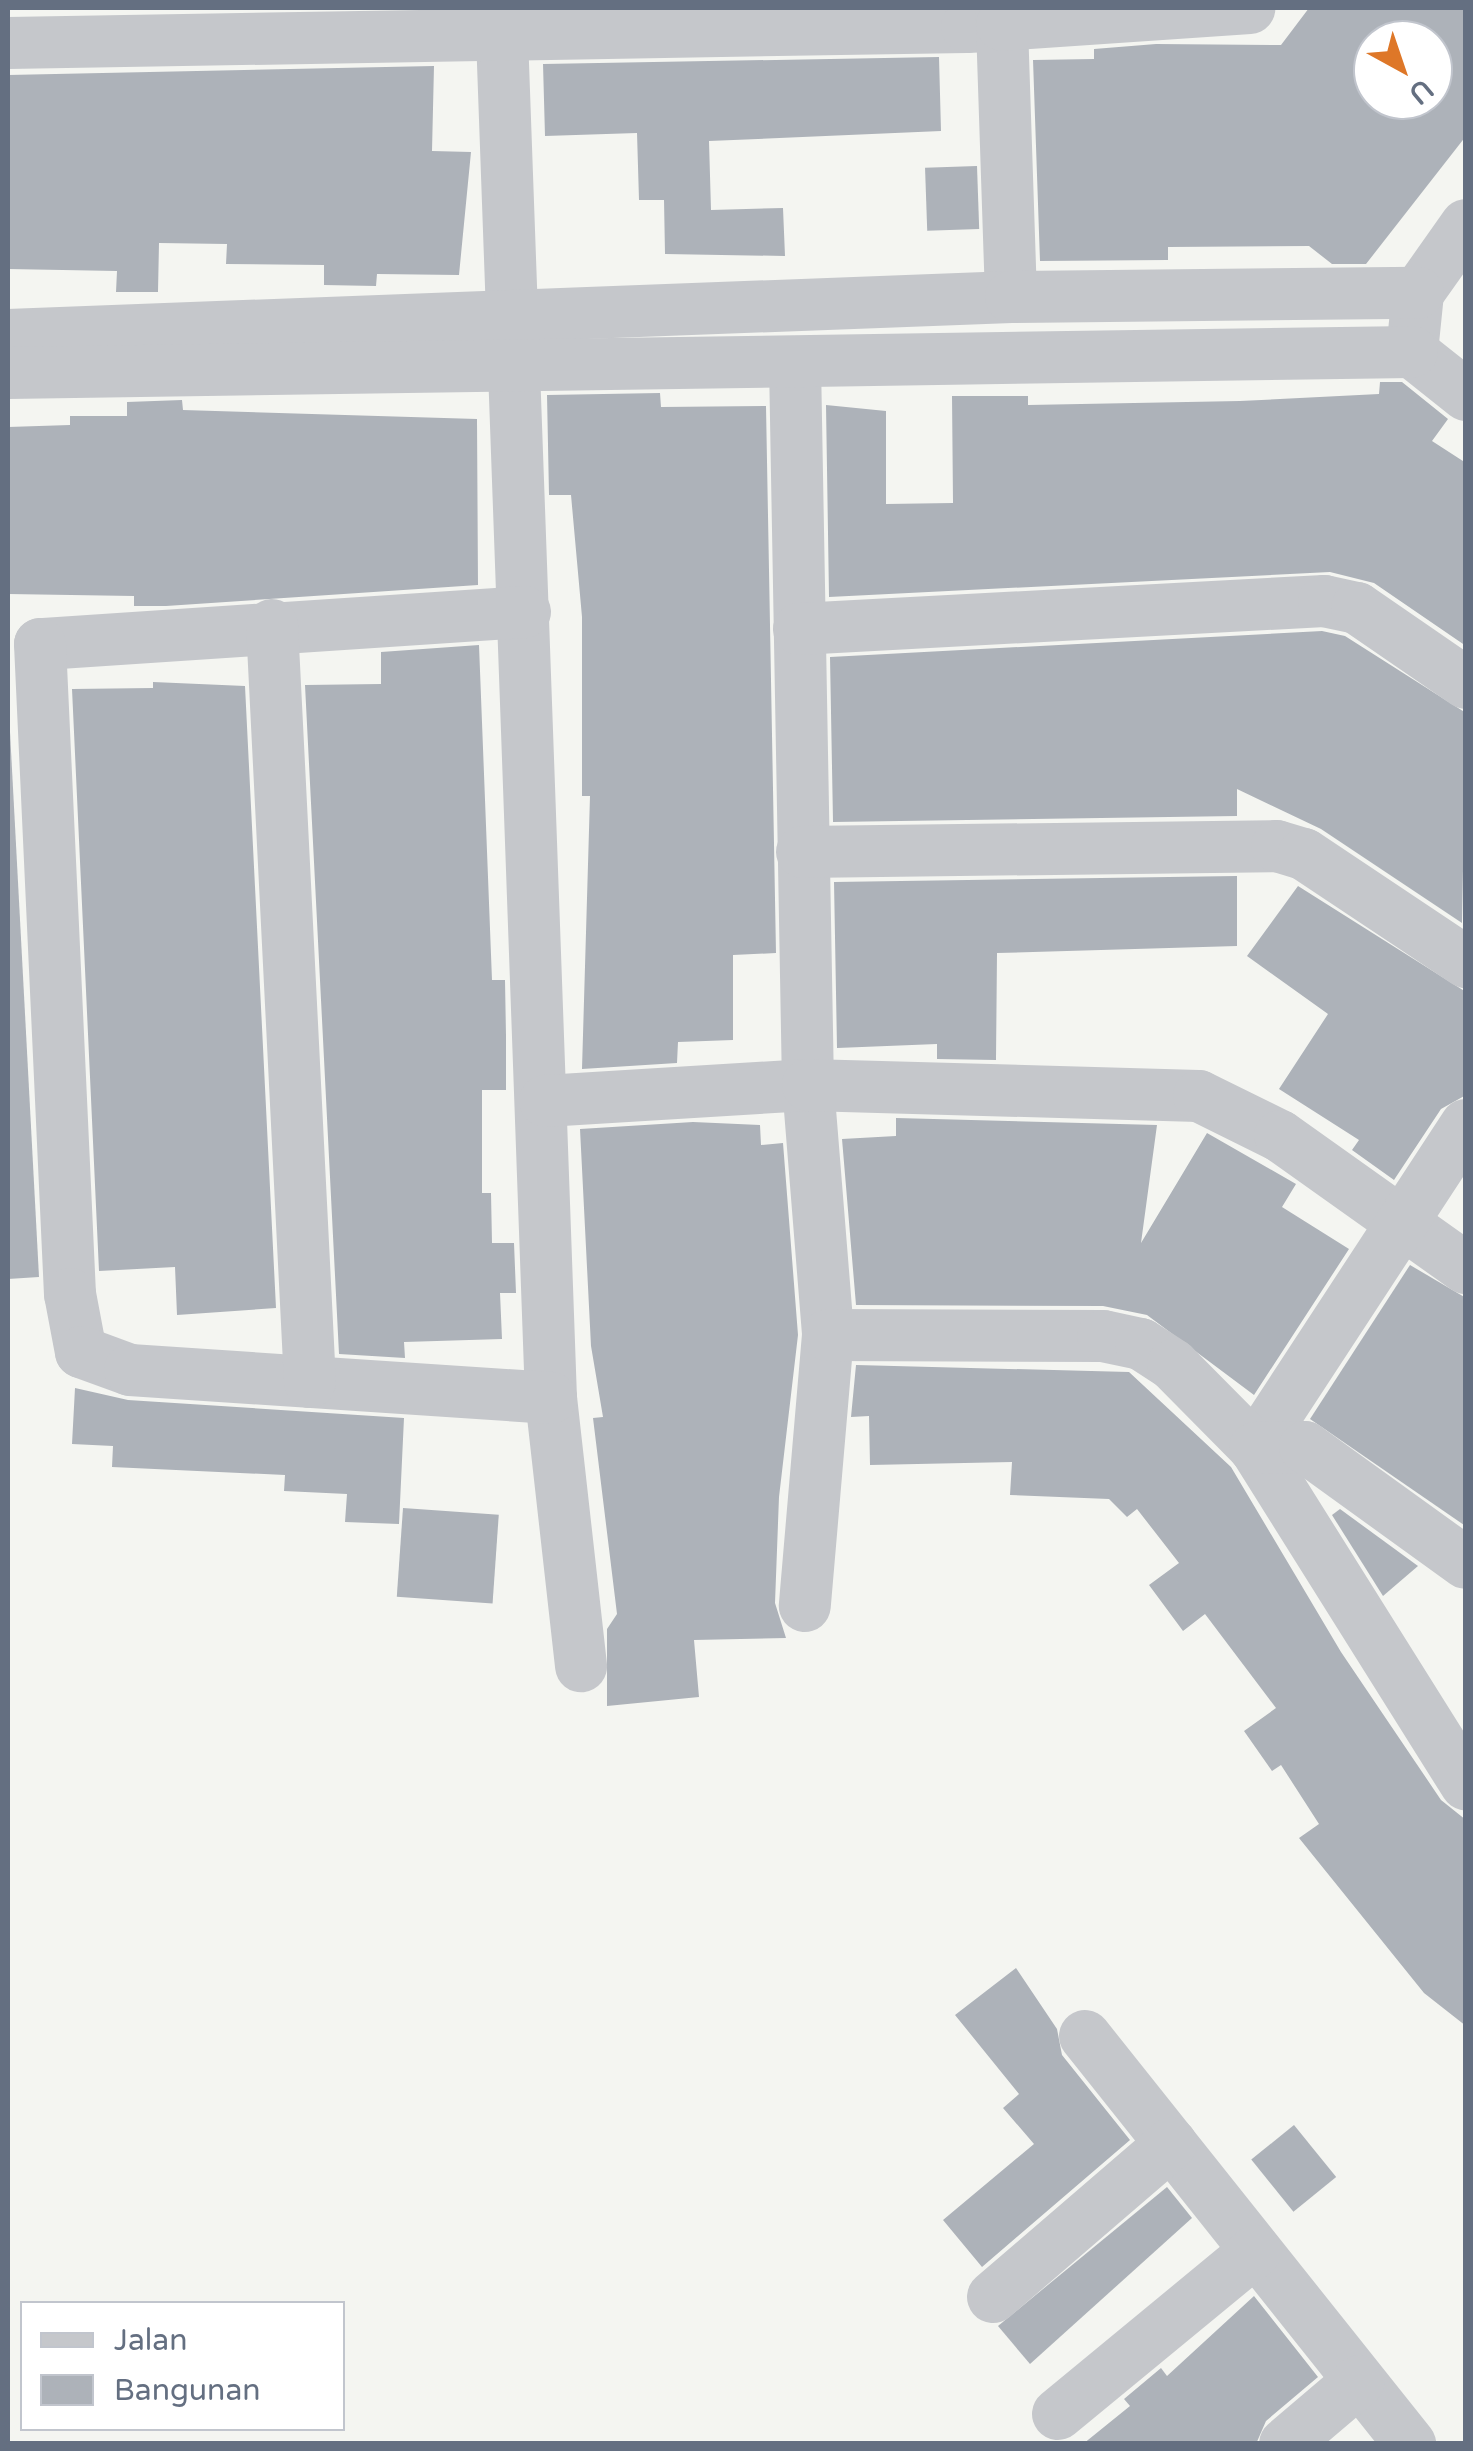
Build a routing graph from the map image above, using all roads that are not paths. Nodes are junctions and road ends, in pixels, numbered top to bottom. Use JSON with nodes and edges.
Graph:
{"nodes":[{"id":1,"x":8,"y":8,"type":"edge"},
{"id":2,"x":1249,"y":8,"type":"edge"},
{"id":3,"x":1001,"y":16,"type":"edge"},
{"id":4,"x":763,"y":20,"type":"edge"},
{"id":5,"x":501,"y":23,"type":"edge"},
{"id":6,"x":245,"y":24,"type":"edge"},
{"id":7,"x":8,"y":44,"type":"edge"},
{"id":8,"x":1466,"y":225,"type":"edge"},
{"id":9,"x":1418,"y":293,"type":"junction"},
{"id":10,"x":1011,"y":297,"type":"junction"},
{"id":11,"x":711,"y":309,"type":"junction"},
{"id":12,"x":8,"y":335,"type":"edge"},
{"id":13,"x":513,"y":343,"type":"junction"},
{"id":14,"x":1412,"y":352,"type":"junction"},
{"id":15,"x":795,"y":362,"type":"junction"},
{"id":16,"x":716,"y":363,"type":"junction"},
{"id":17,"x":8,"y":373,"type":"edge"},
{"id":18,"x":1466,"y":395,"type":"edge"},
{"id":19,"x":524,"y":612,"type":"junction"},
{"id":20,"x":272,"y":625,"type":"junction"},
{"id":21,"x":799,"y":629,"type":"junction"},
{"id":22,"x":1466,"y":683,"type":"edge"},
{"id":23,"x":802,"y":852,"type":"junction"},
{"id":24,"x":1466,"y":962,"type":"edge"},
{"id":25,"x":808,"y":1085,"type":"junction"},
{"id":26,"x":545,"y":1101,"type":"junction"},
{"id":27,"x":1466,"y":1126,"type":"edge"},
{"id":28,"x":1402,"y":1223,"type":"junction"},
{"id":29,"x":1466,"y":1268,"type":"edge"},
{"id":30,"x":828,"y":1335,"type":"junction"},
{"id":31,"x":310,"y":1382,"type":"junction"},
{"id":32,"x":551,"y":1398,"type":"junction"},
{"id":33,"x":1255,"y":1448,"type":"junction"},
{"id":34,"x":1466,"y":1563,"type":"edge"},
{"id":35,"x":805,"y":1606,"type":"dead end"},
{"id":36,"x":581,"y":1666,"type":"dead end"},
{"id":37,"x":1466,"y":1784,"type":"edge"},
{"id":38,"x":1085,"y":2036,"type":"dead end"},
{"id":39,"x":1171,"y":2144,"type":"junction"},
{"id":40,"x":1256,"y":2251,"type":"junction"},
{"id":41,"x":993,"y":2297,"type":"dead end"},
{"id":42,"x":1359,"y":2380,"type":"junction"},
{"id":43,"x":1058,"y":2414,"type":"dead end"},
{"id":44,"x":1286,"y":2444,"type":"edge"},
{"id":45,"x":1410,"y":2444,"type":"edge"}],
"edges":[{"from":1,"to":7,"type":"street"},
{"from":2,"to":3,"type":"street"},
{"from":3,"to":4,"type":"street"},
{"from":3,"to":10,"type":"street"},
{"from":4,"to":5,"type":"street"},
{"from":5,"to":6,"type":"street"},
{"from":5,"to":13,"type":"street"},
{"from":6,"to":7,"type":"street"},
{"from":8,"to":9,"type":"street"},
{"from":9,"to":10,"type":"street"},
{"from":9,"to":14,"type":"street"},
{"from":10,"to":11,"type":"street"},
{"from":11,"to":13,"type":"street"},
{"from":11,"to":16,"type":"street"},
{"from":12,"to":13,"type":"street"},
{"from":13,"to":16,"type":"street"},
{"from":13,"to":17,"type":"street"},
{"from":13,"to":19,"type":"street"},
{"from":14,"to":15,"type":"street"},
{"from":14,"to":18,"type":"street"},
{"from":15,"to":16,"type":"street"},
{"from":15,"to":21,"type":"street"},
{"from":19,"to":20,"type":"street"},
{"from":19,"to":26,"type":"street"},
{"from":20,"to":31,"type":"street"},
{"from":20,"to":31,"type":"street"},
{"from":21,"to":22,"type":"street"},
{"from":21,"to":23,"type":"street"},
{"from":23,"to":24,"type":"street"},
{"from":23,"to":25,"type":"street"},
{"from":25,"to":26,"type":"street"},
{"from":25,"to":28,"type":"street"},
{"from":25,"to":30,"type":"street"},
{"from":26,"to":32,"type":"street"},
{"from":27,"to":28,"type":"street"},
{"from":28,"to":29,"type":"street"},
{"from":28,"to":33,"type":"street"},
{"from":30,"to":33,"type":"street"},
{"from":30,"to":35,"type":"street"},
{"from":31,"to":32,"type":"street"},
{"from":32,"to":36,"type":"street"},
{"from":33,"to":34,"type":"street"},
{"from":33,"to":37,"type":"street"},
{"from":38,"to":39,"type":"street"},
{"from":39,"to":40,"type":"street"},
{"from":39,"to":41,"type":"street"},
{"from":40,"to":42,"type":"street"},
{"from":40,"to":43,"type":"street"},
{"from":42,"to":44,"type":"street"},
{"from":42,"to":45,"type":"street"}]}
